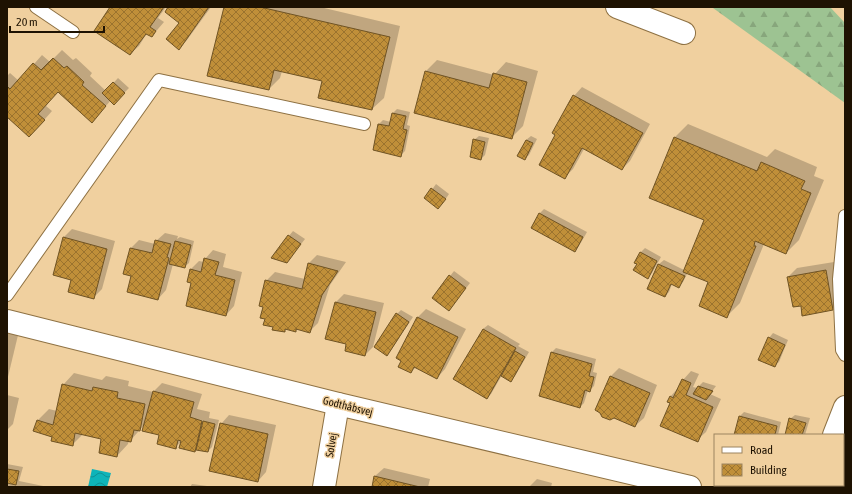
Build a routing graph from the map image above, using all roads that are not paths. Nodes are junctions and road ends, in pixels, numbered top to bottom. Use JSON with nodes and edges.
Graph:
{"nodes":[{"id":1,"x":36,"y":7,"type":"edge"},
{"id":2,"x":617,"y":7,"type":"edge"},
{"id":3,"x":73,"y":32,"type":"dead end"},
{"id":4,"x":684,"y":33,"type":"dead end"},
{"id":5,"x":364,"y":124,"type":"dead end"},
{"id":6,"x":845,"y":216,"type":"edge"},
{"id":7,"x":7,"y":296,"type":"edge"},
{"id":8,"x":7,"y":321,"type":"edge"},
{"id":9,"x":845,"y":355,"type":"edge"},
{"id":10,"x":338,"y":404,"type":"junction"},
{"id":11,"x":845,"y":407,"type":"edge"},
{"id":12,"x":834,"y":434,"type":"edge"},
{"id":13,"x":324,"y":487,"type":"edge"},
{"id":14,"x":690,"y":487,"type":"edge"}],
"edges":[{"from":1,"to":3,"type":"lane"},
{"from":2,"to":4,"type":"street"},
{"from":5,"to":7,"type":"lane"},
{"from":6,"to":9,"type":"lane"},
{"from":8,"to":10,"type":"street","name":"Godthåbsvej"},
{"from":10,"to":13,"type":"street","name":"Solvej"},
{"from":10,"to":14,"type":"street","name":"Godthåbsvej"},
{"from":11,"to":12,"type":"street"}]}
